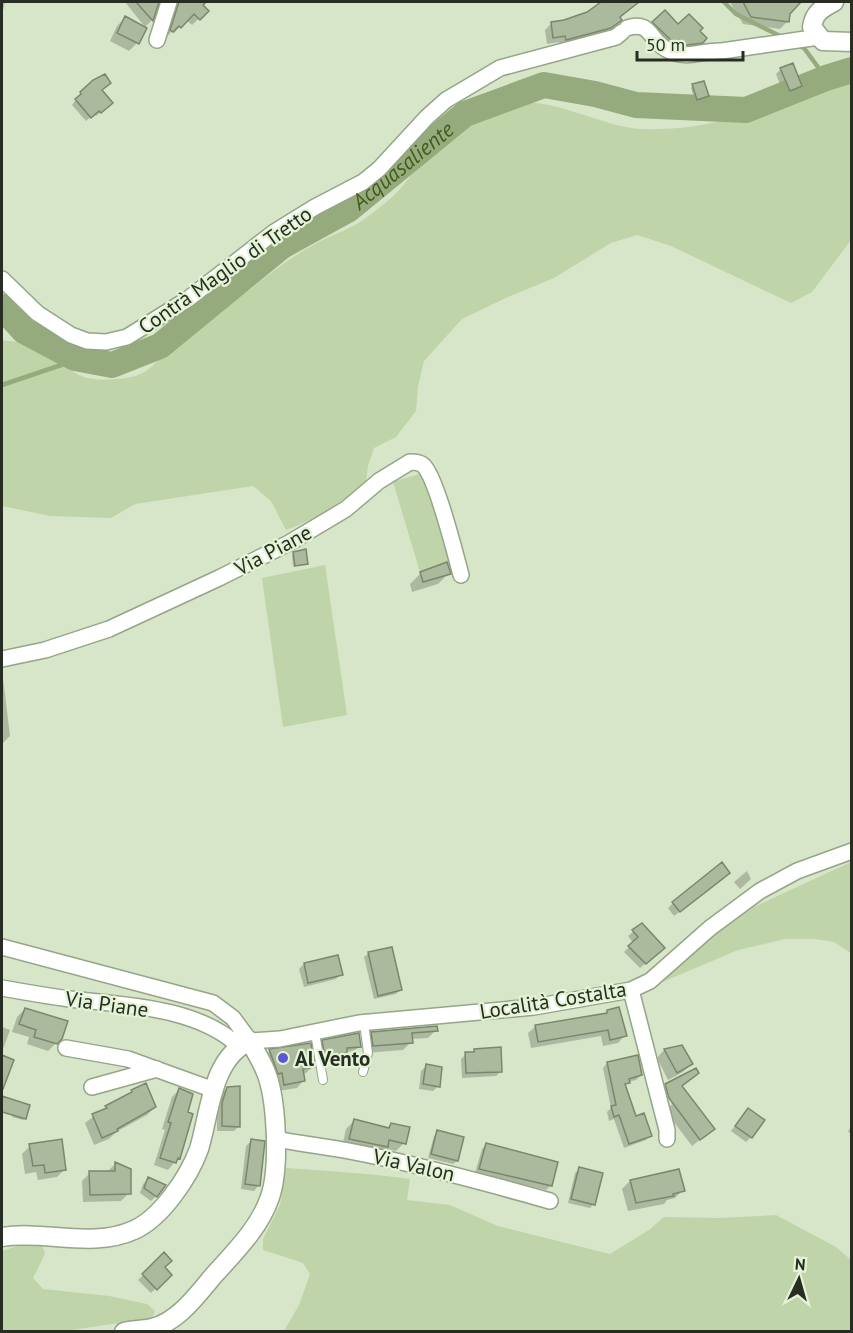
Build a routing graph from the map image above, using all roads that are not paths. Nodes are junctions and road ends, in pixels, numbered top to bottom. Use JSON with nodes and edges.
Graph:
{"nodes":[{"id":1,"x":169,"y":2,"type":"edge"},
{"id":2,"x":834,"y":2,"type":"edge"},
{"id":3,"x":811,"y":38,"type":"junction"},
{"id":4,"x":157,"y":39,"type":"dead end"},
{"id":5,"x":852,"y":42,"type":"edge"},
{"id":6,"x":2,"y":279,"type":"edge"},
{"id":7,"x":461,"y":575,"type":"dead end"},
{"id":8,"x":2,"y":659,"type":"edge"},
{"id":9,"x":852,"y":851,"type":"edge"},
{"id":10,"x":2,"y":947,"type":"edge"},
{"id":11,"x":2,"y":988,"type":"edge"},
{"id":12,"x":631,"y":990,"type":"junction"},
{"id":13,"x":364,"y":1023,"type":"junction"},
{"id":14,"x":315,"y":1033,"type":"junction"},
{"id":15,"x":245,"y":1044,"type":"junction"},
{"id":16,"x":66,"y":1048,"type":"dead end"},
{"id":17,"x":157,"y":1070,"type":"junction"},
{"id":18,"x":363,"y":1072,"type":"dead end"},
{"id":19,"x":323,"y":1080,"type":"dead end"},
{"id":20,"x":92,"y":1087,"type":"dead end"},
{"id":21,"x":214,"y":1090,"type":"junction"},
{"id":22,"x":276,"y":1139,"type":"junction"},
{"id":23,"x":668,"y":1139,"type":"dead end"},
{"id":24,"x":550,"y":1201,"type":"dead end"},
{"id":25,"x":2,"y":1238,"type":"edge"},
{"id":26,"x":124,"y":1332,"type":"edge"}],
"edges":[{"from":1,"to":4,"type":"street"},
{"from":2,"to":3,"type":"street"},
{"from":3,"to":5,"type":"street"},
{"from":3,"to":6,"type":"street","name":"Contrà Maglio di Tretto"},
{"from":7,"to":8,"type":"street","name":"Via Piane"},
{"from":9,"to":12,"type":"street","name":"Località Costalta"},
{"from":10,"to":15,"type":"street","name":"Via Piane"},
{"from":11,"to":15,"type":"street","name":"Via Piane"},
{"from":12,"to":13,"type":"street","name":"Località Costalta"},
{"from":12,"to":23,"type":"street"},
{"from":13,"to":14,"type":"street","name":"Località Costalta"},
{"from":13,"to":18,"type":"lane"},
{"from":14,"to":15,"type":"street","name":"Località Costalta"},
{"from":14,"to":19,"type":"lane"},
{"from":15,"to":21,"type":"street"},
{"from":15,"to":22,"type":"street","name":"Via Piane"},
{"from":16,"to":17,"type":"street"},
{"from":17,"to":20,"type":"street"},
{"from":17,"to":21,"type":"street"},
{"from":21,"to":25,"type":"street"},
{"from":22,"to":24,"type":"street","name":"Via Valon"},
{"from":22,"to":26,"type":"street","name":"Via Piane"}]}
